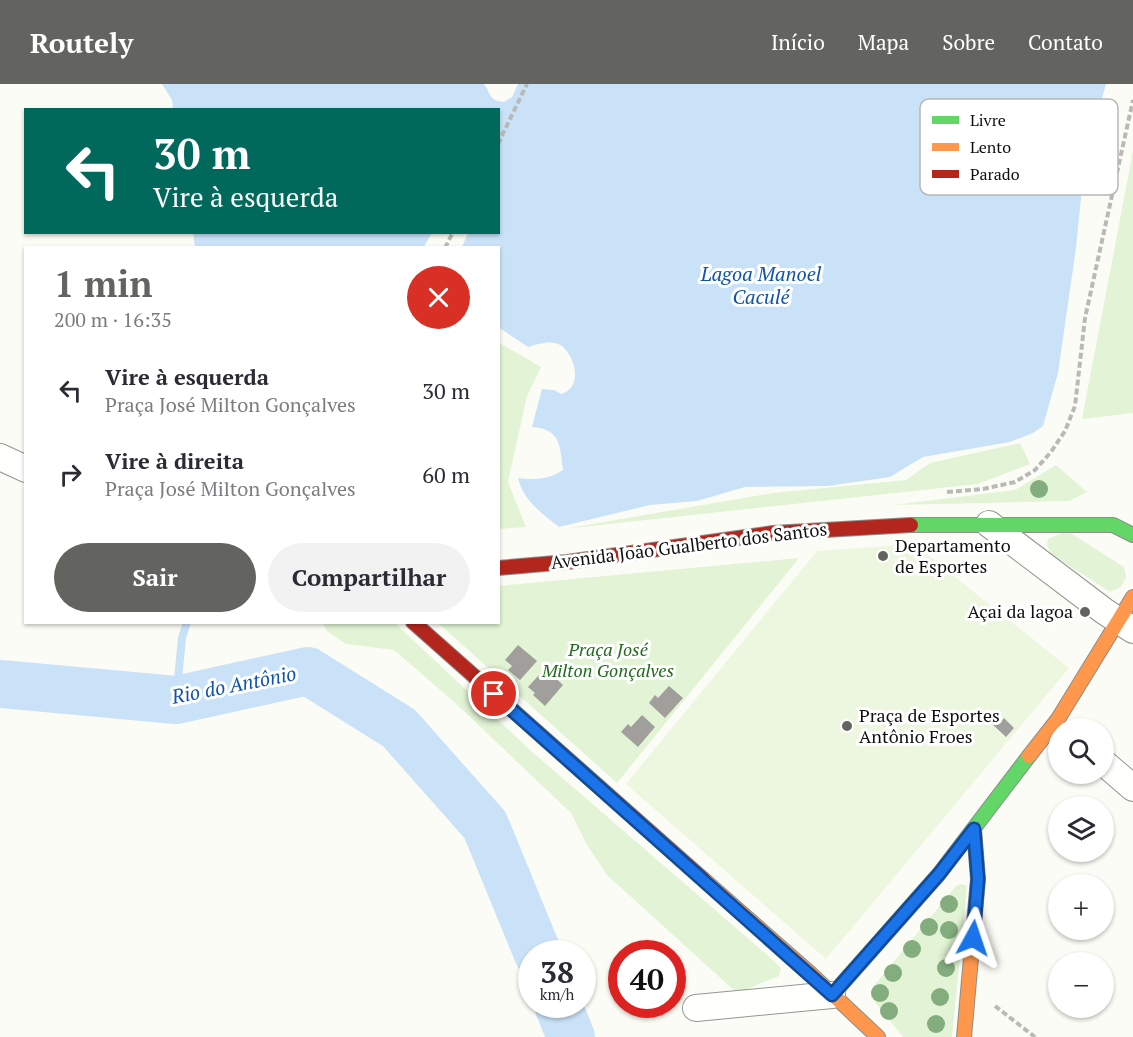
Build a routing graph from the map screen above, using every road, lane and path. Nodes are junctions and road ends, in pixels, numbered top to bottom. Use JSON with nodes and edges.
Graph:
{"nodes":[{"id":1,"x":526,"y":84,"type":"edge"},
{"id":2,"x":1133,"y":100,"type":"edge"},
{"id":3,"x":1133,"y":109,"type":"edge"},
{"id":4,"x":1131,"y":117,"type":"edge"},
{"id":5,"x":500,"y":135,"type":"edge"},
{"id":6,"x":500,"y":140,"type":"edge"},
{"id":7,"x":1118,"y":174,"type":"edge"},
{"id":8,"x":1113,"y":195,"type":"edge"},
{"id":9,"x":0,"y":457,"type":"edge"},
{"id":10,"x":24,"y":468,"type":"edge"},
{"id":11,"x":945,"y":493,"type":"dead end"},
{"id":12,"x":1133,"y":517,"type":"edge"},
{"id":13,"x":989,"y":524,"type":"junction"},
{"id":14,"x":1113,"y":525,"type":"junction"},
{"id":15,"x":1133,"y":535,"type":"edge"},
{"id":16,"x":500,"y":568,"type":"edge"},
{"id":17,"x":1133,"y":597,"type":"edge"},
{"id":18,"x":415,"y":624,"type":"edge"},
{"id":19,"x":1126,"y":625,"type":"edge"},
{"id":20,"x":1066,"y":718,"type":"edge"},
{"id":21,"x":1048,"y":741,"type":"edge"},
{"id":22,"x":1114,"y":772,"type":"edge"},
{"id":23,"x":1133,"y":788,"type":"edge"},
{"id":24,"x":974,"y":829,"type":"junction"},
{"id":25,"x":969,"y":988,"type":"junction"},
{"id":26,"x":832,"y":995,"type":"junction"},
{"id":27,"x":696,"y":1008,"type":"dead end"},
{"id":28,"x":878,"y":1037,"type":"edge"},
{"id":29,"x":964,"y":1037,"type":"edge"},
{"id":30,"x":1035,"y":1037,"type":"edge"}],
"edges":[{"from":1,"to":5,"type":"path"},
{"from":1,"to":6,"type":"path"},
{"from":2,"to":4,"type":"path"},
{"from":3,"to":4,"type":"path"},
{"from":4,"to":7,"type":"path"},
{"from":8,"to":11,"type":"path"},
{"from":9,"to":10,"type":"street"},
{"from":12,"to":14,"type":"street"},
{"from":13,"to":14,"type":"street"},
{"from":13,"to":16,"type":"street","name":"Avenida João Gualberto dos Santos"},
{"from":13,"to":19,"type":"street"},
{"from":14,"to":15,"type":"street"},
{"from":17,"to":19,"type":"street"},
{"from":18,"to":26,"type":"street"},
{"from":19,"to":20,"type":"street"},
{"from":21,"to":24,"type":"street"},
{"from":22,"to":23,"type":"street"},
{"from":24,"to":25,"type":"street"},
{"from":24,"to":26,"type":"street"},
{"from":25,"to":29,"type":"street"},
{"from":25,"to":30,"type":"path"},
{"from":26,"to":27,"type":"street"},
{"from":26,"to":28,"type":"street"}]}
